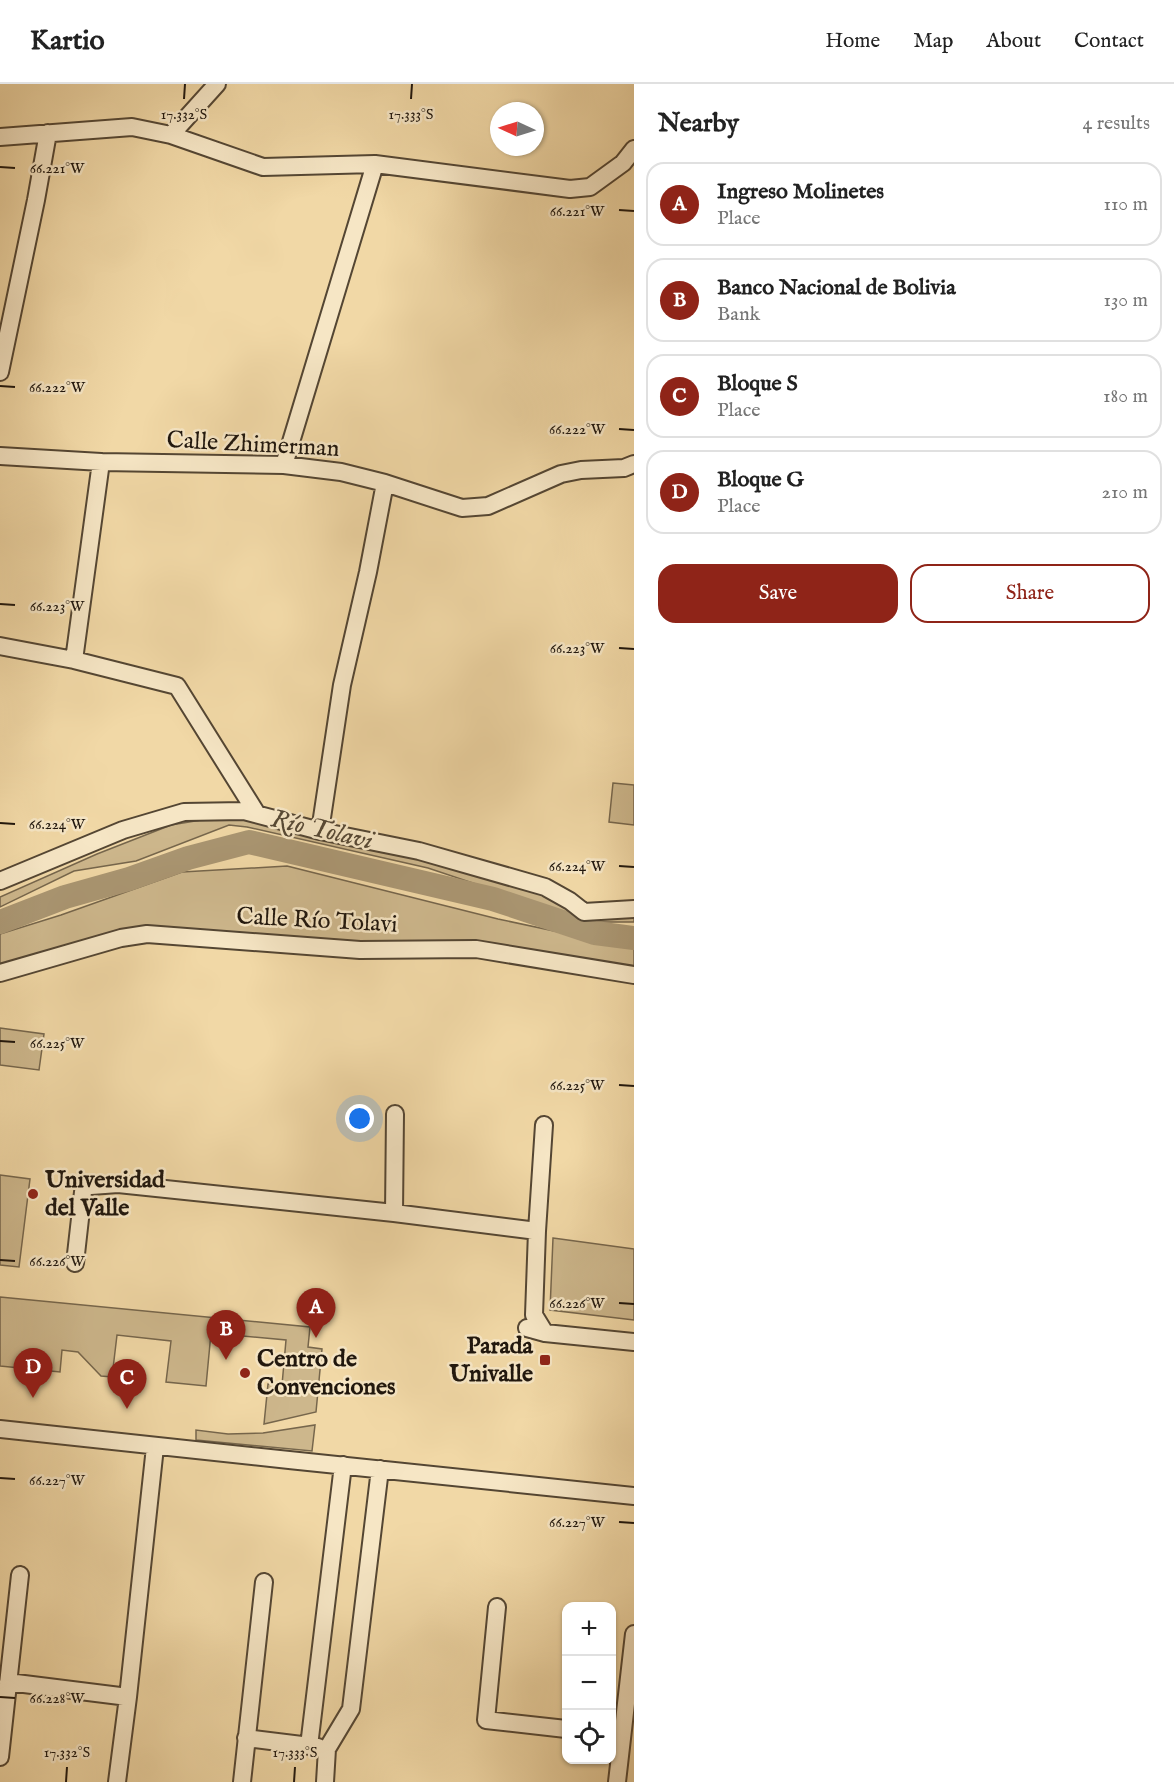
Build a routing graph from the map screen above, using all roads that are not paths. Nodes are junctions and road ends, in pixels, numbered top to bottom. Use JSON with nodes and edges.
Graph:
{"nodes":[{"id":1,"x":217,"y":84,"type":"edge"},
{"id":2,"x":48,"y":133,"type":"junction"},
{"id":3,"x":171,"y":135,"type":"junction"},
{"id":4,"x":0,"y":137,"type":"edge"},
{"id":5,"x":634,"y":149,"type":"edge"},
{"id":6,"x":375,"y":164,"type":"junction"},
{"id":7,"x":0,"y":372,"type":"edge"},
{"id":8,"x":0,"y":456,"type":"edge"},
{"id":9,"x":101,"y":462,"type":"junction"},
{"id":10,"x":634,"y":464,"type":"edge"},
{"id":11,"x":285,"y":465,"type":"junction"},
{"id":12,"x":385,"y":483,"type":"junction"},
{"id":13,"x":0,"y":646,"type":"edge"},
{"id":14,"x":74,"y":660,"type":"junction"},
{"id":15,"x":257,"y":814,"type":"junction"},
{"id":16,"x":320,"y":831,"type":"junction"},
{"id":17,"x":0,"y":881,"type":"edge"},
{"id":18,"x":634,"y":909,"type":"edge"},
{"id":19,"x":0,"y":973,"type":"edge"},
{"id":20,"x":634,"y":975,"type":"edge"},
{"id":21,"x":395,"y":1114,"type":"dead end"},
{"id":22,"x":544,"y":1125,"type":"dead end"},
{"id":23,"x":394,"y":1213,"type":"junction"},
{"id":24,"x":537,"y":1231,"type":"junction"},
{"id":25,"x":75,"y":1263,"type":"dead end"},
{"id":26,"x":545,"y":1333,"type":"junction"},
{"id":27,"x":526,"y":1334,"type":"dead end"},
{"id":28,"x":634,"y":1342,"type":"edge"},
{"id":29,"x":0,"y":1429,"type":"edge"},
{"id":30,"x":155,"y":1447,"type":"junction"},
{"id":31,"x":343,"y":1465,"type":"junction"},
{"id":32,"x":380,"y":1469,"type":"junction"},
{"id":33,"x":634,"y":1496,"type":"edge"},
{"id":34,"x":20,"y":1575,"type":"dead end"},
{"id":35,"x":264,"y":1582,"type":"dead end"},
{"id":36,"x":497,"y":1607,"type":"dead end"},
{"id":37,"x":634,"y":1634,"type":"edge"},
{"id":38,"x":8,"y":1682,"type":"junction"},
{"id":39,"x":128,"y":1697,"type":"junction"},
{"id":40,"x":630,"y":1710,"type":"edge"},
{"id":41,"x":562,"y":1728,"type":"edge"},
{"id":42,"x":617,"y":1735,"type":"edge"},
{"id":43,"x":246,"y":1738,"type":"junction"},
{"id":44,"x":309,"y":1746,"type":"junction"},
{"id":45,"x":327,"y":1749,"type":"junction"},
{"id":46,"x":0,"y":1757,"type":"edge"},
{"id":47,"x":117,"y":1782,"type":"edge"},
{"id":48,"x":242,"y":1782,"type":"edge"},
{"id":49,"x":325,"y":1782,"type":"edge"},
{"id":50,"x":617,"y":1782,"type":"edge"}],
"edges":[{"from":1,"to":3,"type":"street"},
{"from":2,"to":3,"type":"street"},
{"from":2,"to":4,"type":"street"},
{"from":2,"to":7,"type":"street"},
{"from":3,"to":6,"type":"street"},
{"from":5,"to":6,"type":"street"},
{"from":6,"to":11,"type":"street"},
{"from":8,"to":9,"type":"street","name":"Calle Zhimerman"},
{"from":9,"to":11,"type":"street","name":"Calle Zhimerman"},
{"from":9,"to":14,"type":"street"},
{"from":10,"to":12,"type":"street","name":"Calle Zhimerman"},
{"from":11,"to":12,"type":"street","name":"Calle Zhimerman"},
{"from":12,"to":16,"type":"street"},
{"from":13,"to":14,"type":"street"},
{"from":14,"to":15,"type":"street"},
{"from":15,"to":16,"type":"street"},
{"from":15,"to":17,"type":"street"},
{"from":16,"to":18,"type":"street"},
{"from":19,"to":20,"type":"street","name":"Calle Río Tolavi"},
{"from":21,"to":23,"type":"street"},
{"from":22,"to":24,"type":"street"},
{"from":23,"to":24,"type":"street"},
{"from":23,"to":25,"type":"street"},
{"from":24,"to":26,"type":"street"},
{"from":26,"to":27,"type":"street"},
{"from":26,"to":28,"type":"street"},
{"from":29,"to":30,"type":"street"},
{"from":30,"to":31,"type":"street"},
{"from":30,"to":39,"type":"street"},
{"from":31,"to":32,"type":"street"},
{"from":31,"to":44,"type":"street"},
{"from":32,"to":33,"type":"street"},
{"from":32,"to":45,"type":"street"},
{"from":34,"to":38,"type":"street"},
{"from":35,"to":43,"type":"street"},
{"from":36,"to":41,"type":"street"},
{"from":37,"to":40,"type":"street"},
{"from":38,"to":39,"type":"street"},
{"from":38,"to":46,"type":"street"},
{"from":39,"to":47,"type":"street"},
{"from":40,"to":42,"type":"street"},
{"from":42,"to":50,"type":"street"},
{"from":43,"to":44,"type":"street"},
{"from":43,"to":48,"type":"street"},
{"from":44,"to":45,"type":"street"},
{"from":45,"to":49,"type":"street"}]}
